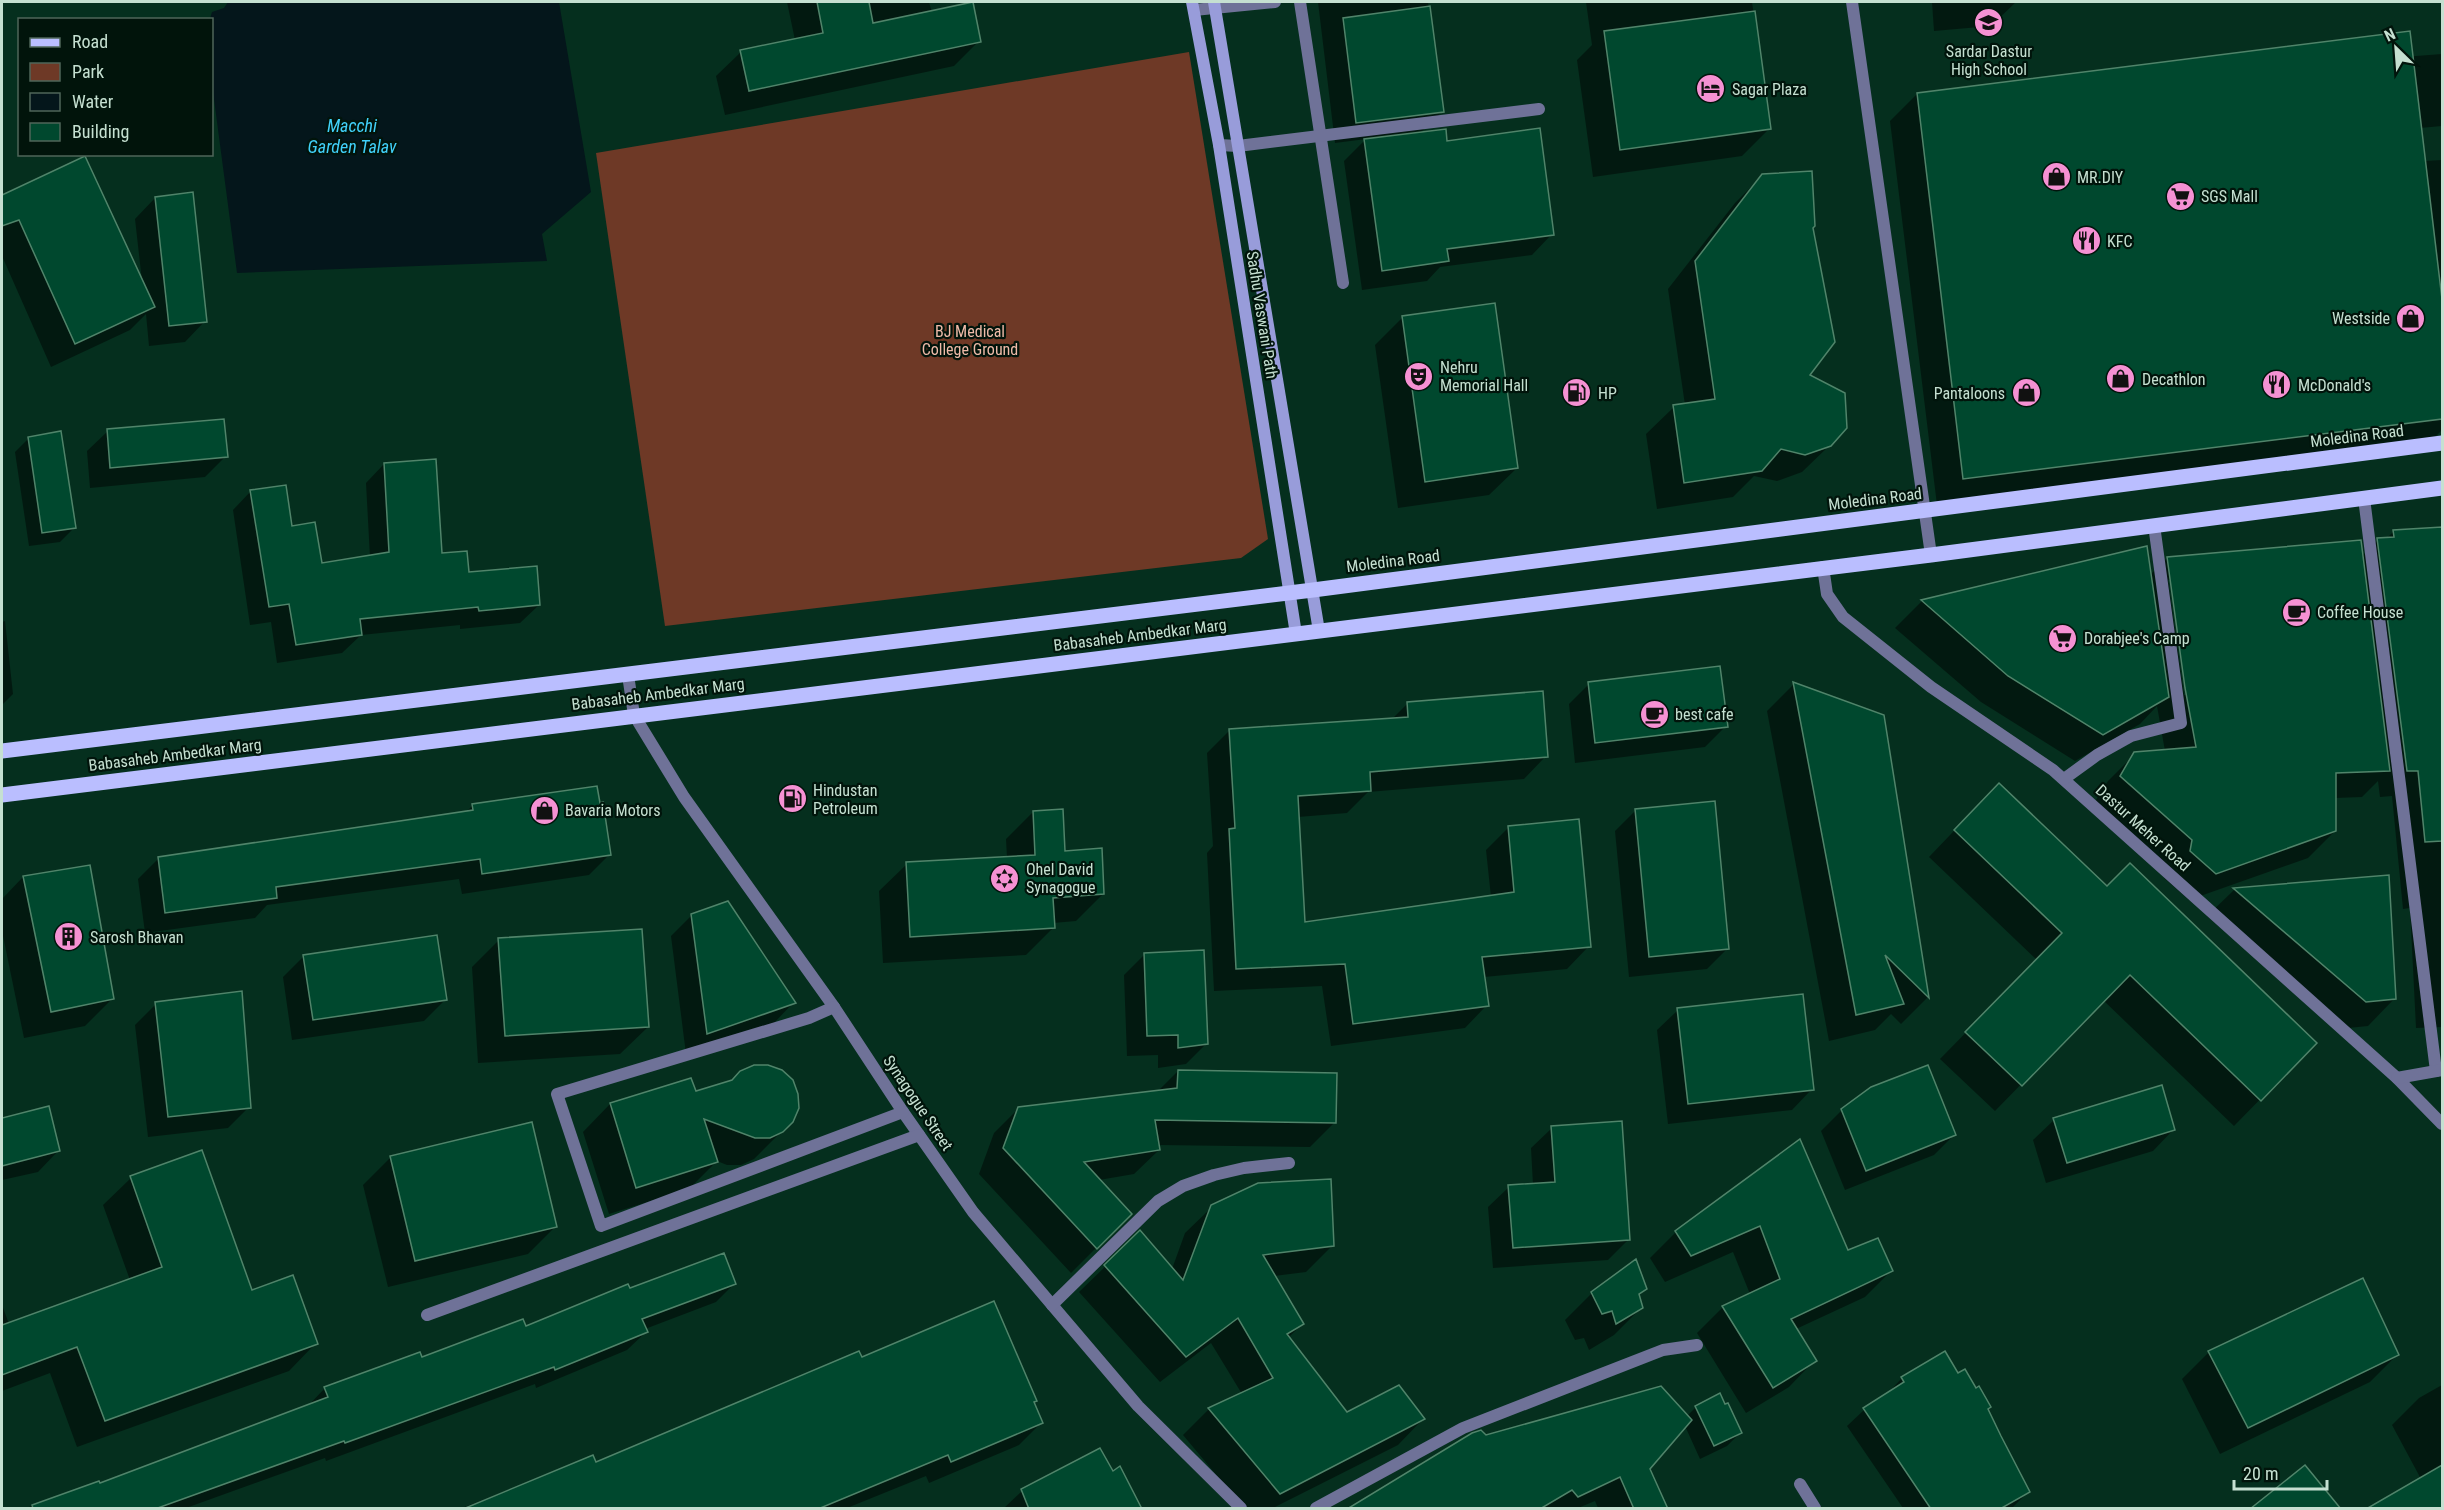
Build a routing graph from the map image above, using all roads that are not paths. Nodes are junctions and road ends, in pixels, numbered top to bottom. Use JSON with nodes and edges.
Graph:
{"nodes":[{"id":1,"x":1275,"y":2,"type":"edge"},
{"id":2,"x":1300,"y":2,"type":"edge"},
{"id":3,"x":1852,"y":2,"type":"edge"},
{"id":4,"x":1215,"y":5,"type":"edge"},
{"id":5,"x":1193,"y":6,"type":"edge"},
{"id":6,"x":1539,"y":109,"type":"dead end"},
{"id":7,"x":1320,"y":135,"type":"junction"},
{"id":8,"x":1219,"y":145,"type":"junction"},
{"id":9,"x":1238,"y":146,"type":"junction"},
{"id":10,"x":1343,"y":283,"type":"dead end"},
{"id":11,"x":2442,"y":443,"type":"edge"},
{"id":12,"x":2442,"y":488,"type":"edge"},
{"id":13,"x":2364,"y":498,"type":"junction"},
{"id":14,"x":1925,"y":510,"type":"junction"},
{"id":15,"x":2154,"y":525,"type":"junction"},
{"id":16,"x":1931,"y":555,"type":"junction"},
{"id":17,"x":1823,"y":567,"type":"junction"},
{"id":18,"x":1313,"y":590,"type":"junction"},
{"id":19,"x":1289,"y":593,"type":"junction"},
{"id":20,"x":1319,"y":632,"type":"junction"},
{"id":21,"x":1296,"y":634,"type":"junction"},
{"id":22,"x":627,"y":675,"type":"junction"},
{"id":23,"x":634,"y":715,"type":"junction"},
{"id":24,"x":2,"y":751,"type":"edge"},
{"id":25,"x":2064,"y":779,"type":"junction"},
{"id":26,"x":2,"y":795,"type":"edge"},
{"id":27,"x":834,"y":1008,"type":"junction"},
{"id":28,"x":2439,"y":1071,"type":"edge"},
{"id":29,"x":2397,"y":1078,"type":"junction"},
{"id":30,"x":903,"y":1112,"type":"junction"},
{"id":31,"x":2442,"y":1124,"type":"edge"},
{"id":32,"x":919,"y":1135,"type":"junction"},
{"id":33,"x":1289,"y":1163,"type":"dead end"},
{"id":34,"x":1052,"y":1305,"type":"junction"},
{"id":35,"x":427,"y":1315,"type":"dead end"},
{"id":36,"x":1697,"y":1346,"type":"dead end"},
{"id":37,"x":1800,"y":1484,"type":"dead end"},
{"id":38,"x":1241,"y":1509,"type":"edge"},
{"id":39,"x":1316,"y":1509,"type":"edge"},
{"id":40,"x":1815,"y":1509,"type":"edge"}],
"edges":[{"from":1,"to":4,"type":"street"},
{"from":2,"to":7,"type":"street"},
{"from":3,"to":14,"type":"street"},
{"from":4,"to":5,"type":"street"},
{"from":4,"to":9,"type":"main road","name":"Sadhu Vaswani Path"},
{"from":5,"to":8,"type":"main road","name":"Sadhu Vaswani Path"},
{"from":6,"to":7,"type":"street"},
{"from":7,"to":9,"type":"street"},
{"from":7,"to":10,"type":"street"},
{"from":8,"to":9,"type":"street"},
{"from":8,"to":19,"type":"main road","name":"Sadhu Vaswani Path"},
{"from":9,"to":18,"type":"main road","name":"Sadhu Vaswani Path"},
{"from":11,"to":14,"type":"main road","name":"Moledina Road"},
{"from":12,"to":13,"type":"main road"},
{"from":13,"to":15,"type":"main road"},
{"from":13,"to":28,"type":"street"},
{"from":14,"to":16,"type":"street"},
{"from":14,"to":18,"type":"main road","name":"Moledina Road"},
{"from":15,"to":16,"type":"main road"},
{"from":15,"to":25,"type":"street"},
{"from":16,"to":17,"type":"main road"},
{"from":17,"to":20,"type":"main road"},
{"from":17,"to":25,"type":"street","name":"Dastur Meher Road"},
{"from":18,"to":19,"type":"main road","name":"Babasaheb Ambedkar Marg"},
{"from":18,"to":20,"type":"main road","name":"Sadhu Vaswani Path"},
{"from":19,"to":21,"type":"main road","name":"Sadhu Vaswani Path"},
{"from":19,"to":22,"type":"main road","name":"Babasaheb Ambedkar Marg"},
{"from":20,"to":21,"type":"main road","name":"Babasaheb Ambedkar Marg"},
{"from":21,"to":23,"type":"main road","name":"Babasaheb Ambedkar Marg"},
{"from":22,"to":23,"type":"street","name":"Synagogue Street"},
{"from":22,"to":24,"type":"main road","name":"Babasaheb Ambedkar Marg"},
{"from":23,"to":26,"type":"main road","name":"Babasaheb Ambedkar Marg"},
{"from":23,"to":27,"type":"street","name":"Synagogue Street"},
{"from":25,"to":29,"type":"street","name":"Dastur Meher Road"},
{"from":27,"to":30,"type":"street","name":"Synagogue Street"},
{"from":27,"to":30,"type":"street"},
{"from":28,"to":29,"type":"street"},
{"from":29,"to":31,"type":"street","name":"Dastur Meher Road"},
{"from":30,"to":32,"type":"street","name":"Synagogue Street"},
{"from":32,"to":34,"type":"street","name":"Synagogue Street"},
{"from":32,"to":35,"type":"street"},
{"from":33,"to":34,"type":"street"},
{"from":34,"to":38,"type":"street","name":"Synagogue Street"},
{"from":36,"to":39,"type":"street"},
{"from":37,"to":40,"type":"street"}]}
